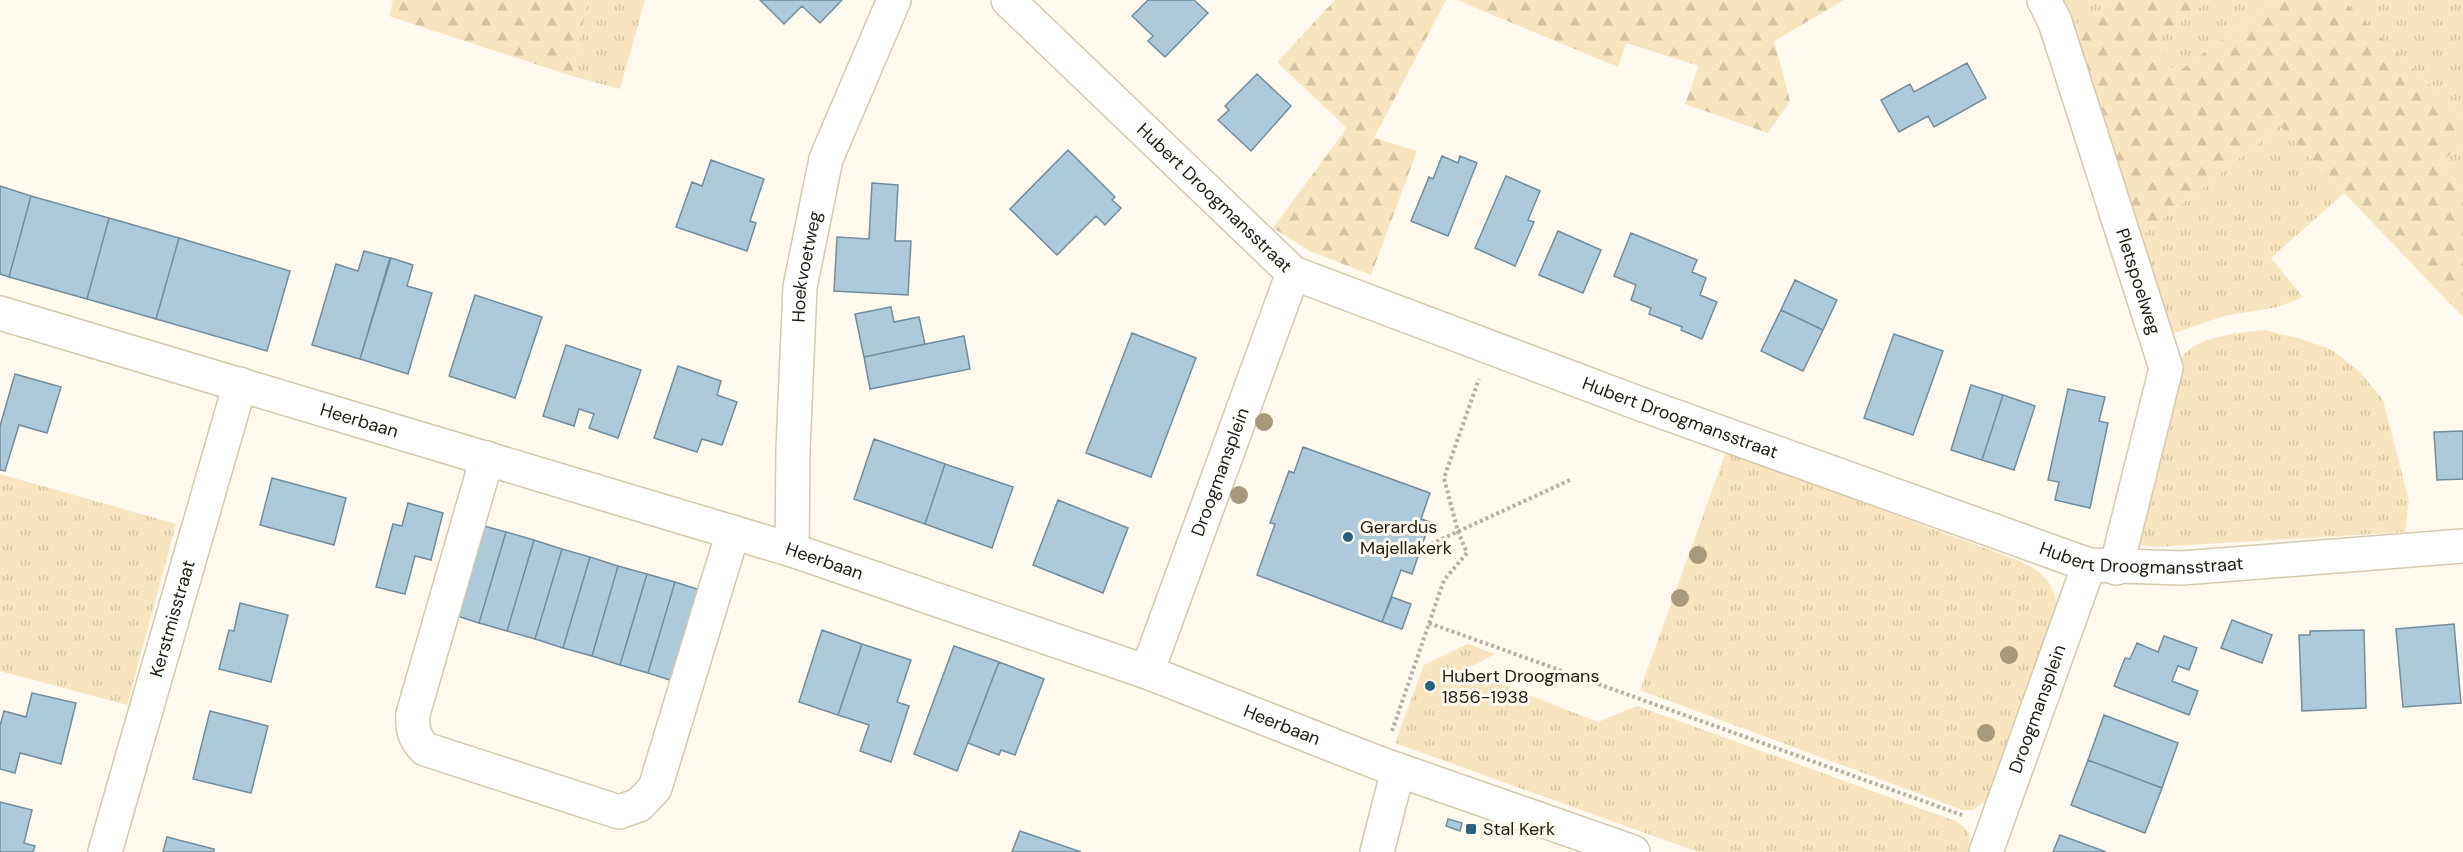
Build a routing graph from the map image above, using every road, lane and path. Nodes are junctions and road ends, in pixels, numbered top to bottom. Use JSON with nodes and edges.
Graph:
{"nodes":[{"id":1,"x":894,"y":0,"type":"edge"},
{"id":2,"x":1008,"y":0,"type":"edge"},
{"id":3,"x":2044,"y":0,"type":"edge"},
{"id":4,"x":1293,"y":273,"type":"junction"},
{"id":5,"x":0,"y":313,"type":"edge"},
{"id":6,"x":1491,"y":348,"type":"junction"},
{"id":7,"x":240,"y":384,"type":"junction"},
{"id":8,"x":488,"y":458,"type":"junction"},
{"id":9,"x":1570,"y":480,"type":"dead end"},
{"id":10,"x":733,"y":532,"type":"junction"},
{"id":11,"x":1458,"y":532,"type":"junction"},
{"id":12,"x":2463,"y":546,"type":"edge"},
{"id":13,"x":1420,"y":549,"type":"dead end"},
{"id":14,"x":792,"y":550,"type":"junction"},
{"id":15,"x":2103,"y":566,"type":"junction"},
{"id":16,"x":1429,"y":623,"type":"junction"},
{"id":17,"x":1147,"y":672,"type":"junction"},
{"id":18,"x":1389,"y":767,"type":"junction"},
{"id":19,"x":1990,"y":839,"type":"edge"},
{"id":20,"x":105,"y":852,"type":"edge"},
{"id":21,"x":1377,"y":852,"type":"edge"},
{"id":22,"x":1634,"y":852,"type":"edge"}],
"edges":[{"from":1,"to":14,"type":"street","name":"Hoekvoetweg"},
{"from":2,"to":4,"type":"street","name":"Hubert Droogmansstraat"},
{"from":3,"to":15,"type":"street","name":"Pletspoelweg"},
{"from":4,"to":6,"type":"street","name":"Hubert Droogmansstraat"},
{"from":4,"to":17,"type":"street","name":"Droogmansplein"},
{"from":5,"to":7,"type":"street","name":"Heerbaan"},
{"from":6,"to":11,"type":"path"},
{"from":6,"to":15,"type":"street","name":"Hubert Droogmansstraat"},
{"from":7,"to":8,"type":"street","name":"Heerbaan"},
{"from":7,"to":20,"type":"street","name":"Kerstmisstraat"},
{"from":8,"to":10,"type":"street","name":"Heerbaan"},
{"from":8,"to":10,"type":"street"},
{"from":9,"to":11,"type":"path"},
{"from":10,"to":14,"type":"street","name":"Heerbaan"},
{"from":11,"to":13,"type":"path"},
{"from":11,"to":16,"type":"path"},
{"from":12,"to":15,"type":"street","name":"Hubert Droogmansstraat"},
{"from":14,"to":17,"type":"street","name":"Heerbaan"},
{"from":15,"to":19,"type":"street","name":"Droogmansplein"},
{"from":16,"to":18,"type":"path"},
{"from":16,"to":19,"type":"path"},
{"from":17,"to":18,"type":"street","name":"Heerbaan"},
{"from":18,"to":21,"type":"street"},
{"from":18,"to":22,"type":"street","name":"Heerbaan"}]}
